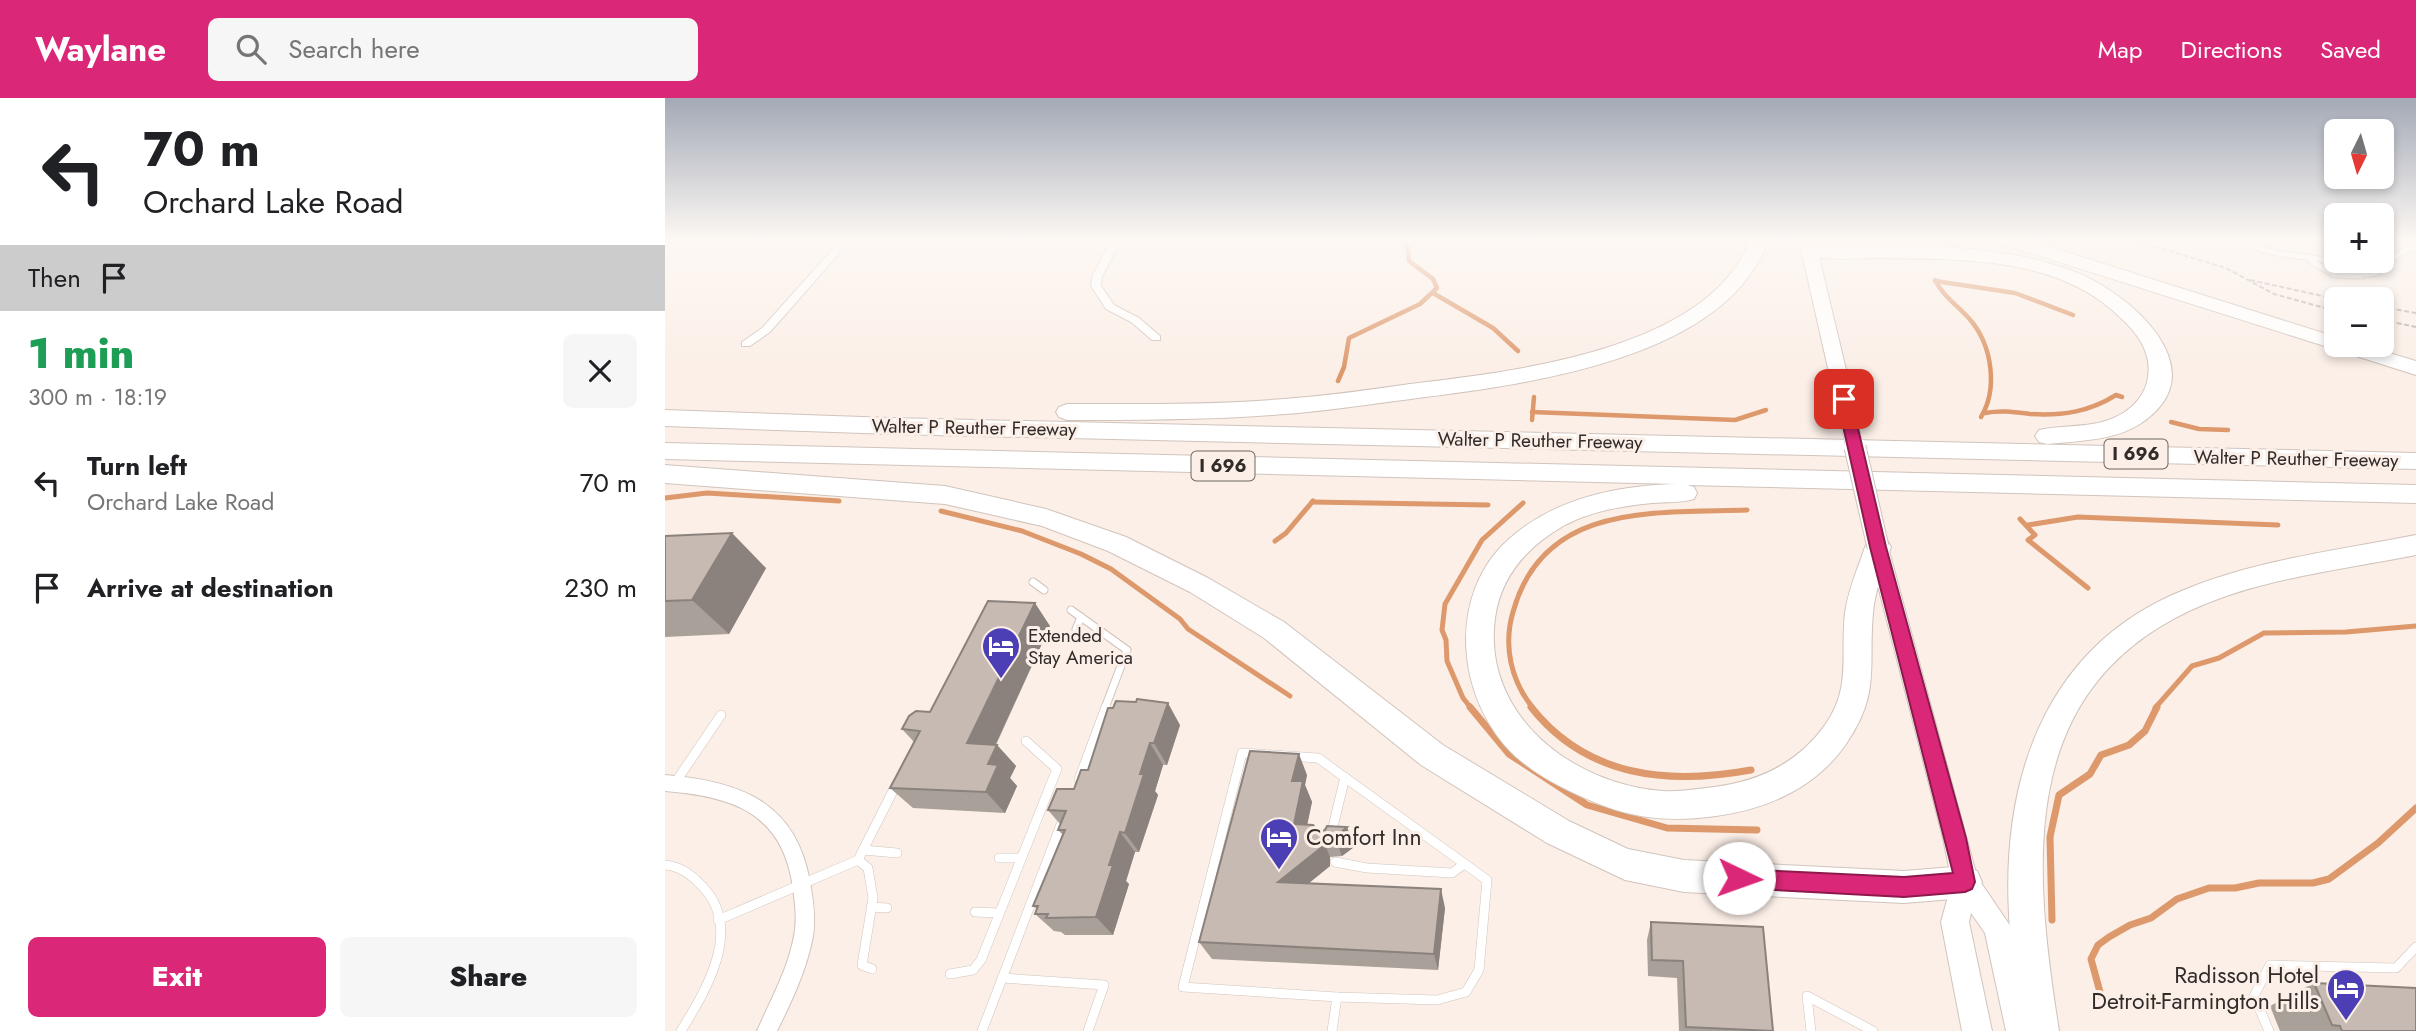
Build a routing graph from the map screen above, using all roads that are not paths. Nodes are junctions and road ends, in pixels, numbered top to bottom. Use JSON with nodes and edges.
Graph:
{"nodes":[{"id":1,"x":807,"y":284,"type":"edge"},
{"id":2,"x":1096,"y":284,"type":"edge"},
{"id":3,"x":1733,"y":284,"type":"edge"},
{"id":4,"x":1818,"y":284,"type":"edge"},
{"id":5,"x":2081,"y":284,"type":"edge"},
{"id":6,"x":2147,"y":284,"type":"edge"},
{"id":7,"x":1157,"y":338,"type":"dead end"},
{"id":8,"x":2324,"y":340,"type":"edge"},
{"id":9,"x":746,"y":344,"type":"dead end"},
{"id":10,"x":2379,"y":357,"type":"edge"},
{"id":11,"x":2416,"y":369,"type":"edge"},
{"id":12,"x":665,"y":417,"type":"edge"},
{"id":13,"x":1268,"y":434,"type":"junction"},
{"id":14,"x":665,"y":451,"type":"edge"},
{"id":15,"x":2416,"y":461,"type":"edge"},
{"id":16,"x":665,"y":474,"type":"edge"},
{"id":17,"x":2416,"y":497,"type":"edge"},
{"id":18,"x":2416,"y":545,"type":"edge"},
{"id":19,"x":1878,"y":547,"type":"junction"},
{"id":20,"x":1033,"y":582,"type":"dead end"},
{"id":21,"x":1044,"y":590,"type":"dead end"},
{"id":22,"x":1071,"y":610,"type":"dead end"},
{"id":23,"x":1081,"y":617,"type":"junction"},
{"id":24,"x":1076,"y":629,"type":"dead end"},
{"id":25,"x":721,"y":715,"type":"dead end"},
{"id":26,"x":1027,"y":741,"type":"dead end"},
{"id":27,"x":1345,"y":777,"type":"junction"},
{"id":28,"x":900,"y":779,"type":"edge"},
{"id":29,"x":670,"y":783,"type":"edge"},
{"id":30,"x":1077,"y":783,"type":"edge"},
{"id":31,"x":1067,"y":810,"type":"edge"},
{"id":32,"x":1328,"y":845,"type":"edge"},
{"id":33,"x":897,"y":853,"type":"dead end"},
{"id":34,"x":860,"y":855,"type":"junction"},
{"id":35,"x":999,"y":858,"type":"dead end"},
{"id":36,"x":1021,"y":858,"type":"junction"},
{"id":37,"x":1335,"y":862,"type":"dead end"},
{"id":38,"x":665,"y":864,"type":"edge"},
{"id":39,"x":1464,"y":864,"type":"junction"},
{"id":40,"x":1965,"y":882,"type":"junction"},
{"id":41,"x":802,"y":886,"type":"junction"},
{"id":42,"x":871,"y":907,"type":"junction"},
{"id":43,"x":887,"y":908,"type":"dead end"},
{"id":44,"x":975,"y":912,"type":"dead end"},
{"id":45,"x":999,"y":913,"type":"junction"},
{"id":46,"x":718,"y":920,"type":"junction"},
{"id":47,"x":2416,"y":947,"type":"edge"},
{"id":48,"x":872,"y":969,"type":"dead end"},
{"id":49,"x":950,"y":974,"type":"dead end"},
{"id":50,"x":1003,"y":978,"type":"junction"},
{"id":51,"x":1337,"y":998,"type":"junction"},
{"id":52,"x":681,"y":1031,"type":"edge"},
{"id":53,"x":767,"y":1031,"type":"edge"},
{"id":54,"x":982,"y":1031,"type":"edge"},
{"id":55,"x":1088,"y":1031,"type":"edge"},
{"id":56,"x":1332,"y":1031,"type":"edge"},
{"id":57,"x":1811,"y":1031,"type":"edge"},
{"id":58,"x":1873,"y":1031,"type":"edge"},
{"id":59,"x":1977,"y":1031,"type":"edge"},
{"id":60,"x":2021,"y":1031,"type":"edge"},
{"id":61,"x":2042,"y":1031,"type":"edge"},
{"id":62,"x":2269,"y":1031,"type":"edge"}],
"edges":[{"from":1,"to":9,"type":"street"},
{"from":2,"to":7,"type":"street"},
{"from":3,"to":12,"type":"highway"},
{"from":4,"to":19,"type":"main road","bridge":true},
{"from":5,"to":13,"type":"highway"},
{"from":6,"to":8,"type":"highway"},
{"from":10,"to":11,"type":"highway"},
{"from":12,"to":13,"type":"highway","name":"Walter P Reuther Freeway","number":"I 696"},
{"from":13,"to":15,"type":"highway","name":"Walter P Reuther Freeway","number":"I 696"},
{"from":14,"to":17,"type":"highway","name":"Walter P Reuther Freeway","number":"I 696"},
{"from":16,"to":40,"type":"highway"},
{"from":17,"to":19,"type":"highway"},
{"from":18,"to":61,"type":"highway"},
{"from":19,"to":40,"type":"main road"},
{"from":20,"to":21,"type":"lane"},
{"from":22,"to":23,"type":"lane"},
{"from":23,"to":24,"type":"lane"},
{"from":23,"to":30,"type":"lane"},
{"from":25,"to":29,"type":"lane"},
{"from":26,"to":36,"type":"lane"},
{"from":27,"to":32,"type":"lane"},
{"from":27,"to":39,"type":"lane"},
{"from":27,"to":51,"type":"lane"},
{"from":28,"to":34,"type":"lane"},
{"from":29,"to":41,"type":"street"},
{"from":31,"to":50,"type":"lane"},
{"from":33,"to":34,"type":"lane"},
{"from":34,"to":41,"type":"lane"},
{"from":34,"to":42,"type":"lane"},
{"from":35,"to":36,"type":"lane"},
{"from":36,"to":45,"type":"lane"},
{"from":37,"to":39,"type":"lane"},
{"from":38,"to":46,"type":"lane"},
{"from":39,"to":51,"type":"lane"},
{"from":40,"to":59,"type":"main road"},
{"from":40,"to":60,"type":"main road"},
{"from":41,"to":46,"type":"lane"},
{"from":41,"to":53,"type":"street"},
{"from":42,"to":43,"type":"lane"},
{"from":42,"to":48,"type":"lane"},
{"from":44,"to":45,"type":"lane"},
{"from":45,"to":49,"type":"lane"},
{"from":46,"to":52,"type":"lane"},
{"from":47,"to":62,"type":"lane"},
{"from":50,"to":54,"type":"lane"},
{"from":50,"to":55,"type":"lane"},
{"from":51,"to":56,"type":"lane"},
{"from":57,"to":58,"type":"lane"}]}
